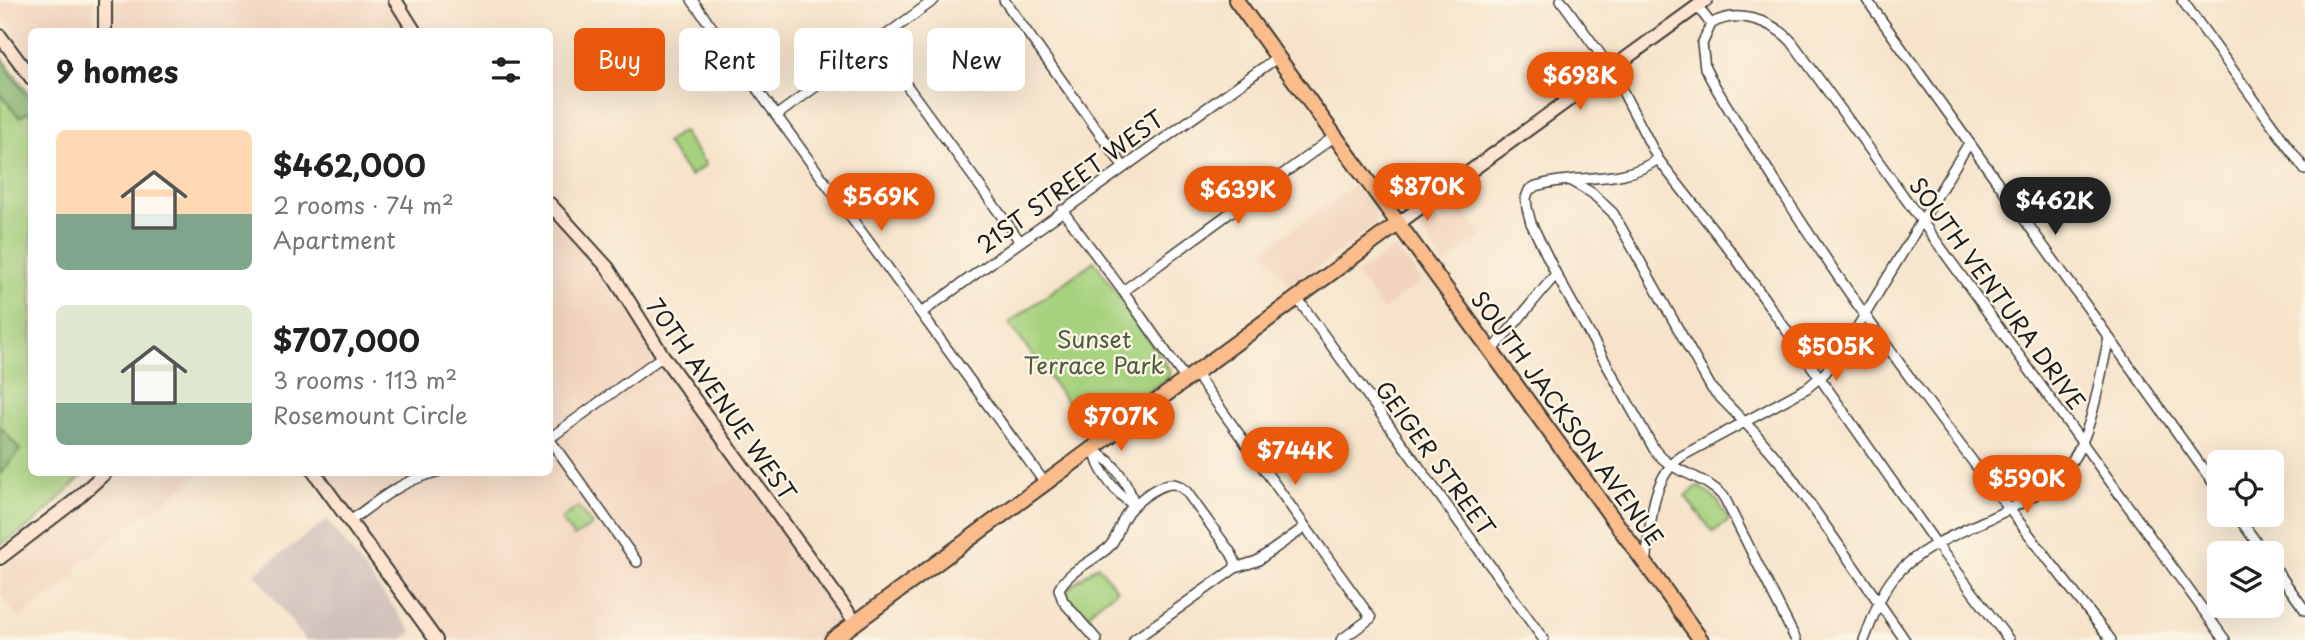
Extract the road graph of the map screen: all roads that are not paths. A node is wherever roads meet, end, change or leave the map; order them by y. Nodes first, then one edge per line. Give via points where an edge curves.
1 (105, 0) edge
2 (395, 0) edge
3 (692, 0) edge
4 (934, 0) edge
5 (1004, 0) edge
6 (1236, 0) edge
7 (1561, 0) edge
8 (1867, 0) edge
9 (2182, 0) edge
10 (1702, 3) edge
11 (1711, 24) junction
12 (105, 28) edge
13 (412, 28) edge
14 (896, 28) edge
15 (0, 36) edge
16 (1278, 57) junction
17 (1611, 69) junction
18 (28, 74) edge
19 (810, 91) edge
20 (911, 91) edge
21 (777, 115) junction
22 (1335, 136) junction
23 (1969, 142) junction
24 (1658, 159) junction
25 (1123, 166) junction
26 (2305, 170) edge
27 (1570, 181) junction
28 (553, 207) edge
29 (1062, 210) junction
30 (1922, 222) junction
31 (1399, 223) junction
32 (1019, 240) junction
33 (1556, 274) junction
34 (1124, 291) junction
35 (1297, 298) junction
36 (921, 313) junction
37 (1866, 314) junction
38 (2109, 338) junction
39 (1492, 351) junction
40 (663, 356) junction
41 (1190, 377) junction
42 (1819, 378) junction
43 (1744, 421) junction
44 (553, 437) edge
45 (553, 443) edge
46 (2082, 443) junction
47 (1095, 451) junction
48 (1670, 466) junction
49 (2207, 474) edge
50 (102, 476) edge
51 (317, 476) edge
52 (424, 476) edge
53 (1045, 483) junction
54 (1134, 505) junction
55 (2008, 508) junction
56 (349, 522) junction
57 (1305, 527) junction
58 (1937, 545) junction
59 (0, 558) edge
60 (637, 562) dead end
61 (1646, 564) junction
62 (1235, 568) junction
63 (2284, 581) edge
64 (1878, 603) junction
65 (2305, 610) edge
66 (856, 623) junction
67 (436, 640) edge
68 (832, 640) edge
69 (1097, 640) edge
70 (1135, 640) edge
71 (1341, 640) edge
72 (1544, 640) edge
73 (1701, 640) edge
74 (1796, 640) edge
75 (1864, 640) edge
76 (1905, 640) edge
77 (2010, 640) edge
78 (2111, 640) edge
79 (2225, 640) edge

1 - 12 street
2 - 13 street
3 - 21 street
4 - 14 street
5 - 25 street
6 - 16 main road, SOUTH JACKSON AVENUE
7 - 17 street
8 - 23 street
9 - 26 street
10 - 11 street
10 - 17 street
11 - 30 street, SOUTH VENTURA DRIVE via 1724,17 1741,17 1785,34
11 - 37 street via 1702,44 1707,72 1801,222
15 - 18 street
16 - 22 main road, SOUTH JACKSON AVENUE
16 - 25 street, 21ST STREET WEST
17 - 24 street
17 - 31 street
19 - 21 street
20 - 32 street
21 - 36 street
22 - 31 main road, SOUTH JACKSON AVENUE
22 - 34 street
23 - 30 street
23 - 38 street
24 - 27 street via 1618,176
24 - 42 street via 1735,257
25 - 29 street, 21ST STREET WEST
27 - 33 street via 1544,183 1528,193 1527,208
27 - 43 street via 1592,193 1613,213 1709,384
28 - 40 street, 70TH AVENUE WEST via 608,268
29 - 32 street, 21ST STREET WEST
29 - 34 street
30 - 37 street
30 - 46 street, SOUTH VENTURA DRIVE
31 - 35 main road
31 - 39 main road, SOUTH JACKSON AVENUE
32 - 36 street, 21ST STREET WEST
33 - 39 street
33 - 48 street via 1636,419
34 - 41 street
35 - 41 main road
35 - 72 street, GEIGER STREET
36 - 53 street
37 - 42 street
37 - 55 street
38 - 46 street
38 - 49 street
39 - 61 main road, SOUTH JACKSON AVENUE
40 - 44 street
40 - 66 street, 70TH AVENUE WEST
41 - 47 main road
41 - 57 street
42 - 43 street
42 - 58 street
43 - 48 street
43 - 64 street via 1785,468
45 - 60 street
46 - 55 street via 2051,483
46 - 79 street, SOUTH VENTURA DRIVE
47 - 53 main road
47 - 54 street via 1098,464 1123,499
48 - 61 street via 1656,496
48 - 74 street via 1705,480 1724,497
50 - 59 street
51 - 56 street
52 - 56 street via 405,482
53 - 66 main road
54 - 62 street via 1166,485 1179,485 1231,553
54 - 69 street via 1110,546 1059,589 1063,601
55 - 58 street
55 - 78 street
56 - 67 street
57 - 62 street via 1257,561
57 - 71 street via 1371,618
58 - 64 street via 1903,568
58 - 77 street
61 - 73 main road, SOUTH JACKSON AVENUE
62 - 70 street
63 - 65 street
64 - 75 street
64 - 76 street
66 - 68 main road

